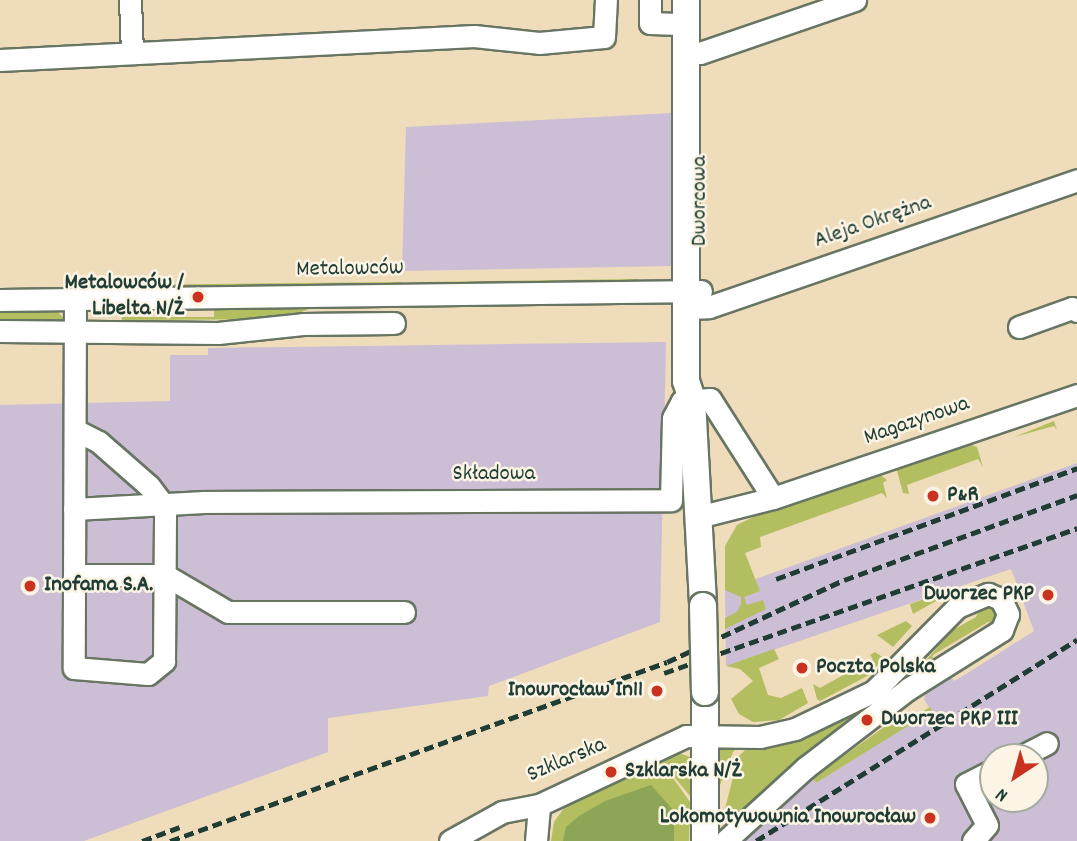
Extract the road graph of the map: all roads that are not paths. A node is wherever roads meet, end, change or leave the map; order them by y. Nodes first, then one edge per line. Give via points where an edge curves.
1 (130, 0) edge
2 (606, 0) edge
3 (650, 0) edge
4 (701, 0) edge
5 (855, 0) edge
6 (686, 12) edge
7 (132, 53) junction
8 (693, 53) junction
9 (0, 60) edge
10 (1077, 180) edge
11 (75, 299) junction
12 (693, 299) junction
13 (0, 300) edge
14 (1077, 311) edge
15 (394, 323) dead end
16 (1019, 327) dead end
17 (0, 331) edge
18 (75, 332) junction
19 (1077, 395) edge
20 (692, 400) junction
21 (75, 430) junction
22 (773, 498) junction
23 (165, 507) junction
24 (74, 509) junction
25 (698, 517) junction
26 (74, 575) junction
27 (165, 575) junction
28 (404, 612) dead end
29 (707, 734) junction
30 (979, 777) edge
31 (539, 805) junction
32 (979, 809) edge
33 (981, 813) edge
34 (712, 840) edge
35 (450, 841) edge
36 (536, 841) edge
37 (973, 841) edge

1 - 7 street
2 - 7 street via 604,37 539,43 474,36
3 - 6 street via 650,23
4 - 8 main road, Dworcowa
5 - 8 street
6 - 8 main road, Dworcowa
7 - 9 street
8 - 12 main road, Dworcowa
10 - 12 street, Aleja Okrężna
11 - 12 street, Metalowców
11 - 13 street, Metalowców
11 - 18 street
12 - 20 main road, Dworcowa via 701,383
14 - 16 street via 1072,308
15 - 18 street via 303,324 218,333
17 - 18 street
18 - 21 street
19 - 22 street, Magazynowa
20 - 22 street via 710,399
20 - 23 street, Składowa via 682,401 673,418 671,500 204,502
20 - 25 main road, Dworcowa
21 - 23 street via 99,442 149,486
21 - 24 street
22 - 25 street, Magazynowa
23 - 24 street
23 - 27 street
24 - 26 street
25 - 29 main road, Dworcowa, bridge
26 - 27 street
26 - 27 street via 74,668 148,674 164,661
27 - 28 street via 228,612
29 - 31 street, Szklarska via 686,736
29 - 34 main road, Dworcowa
29 - 34 street, Szklarska via 760,737 794,729 874,691 930,631 968,601 994,594 1006,607 1002,630 897,697
30 - 32 street via 966,784
31 - 35 street, Szklarska via 502,813
31 - 36 street
33 - 37 street via 987,825

